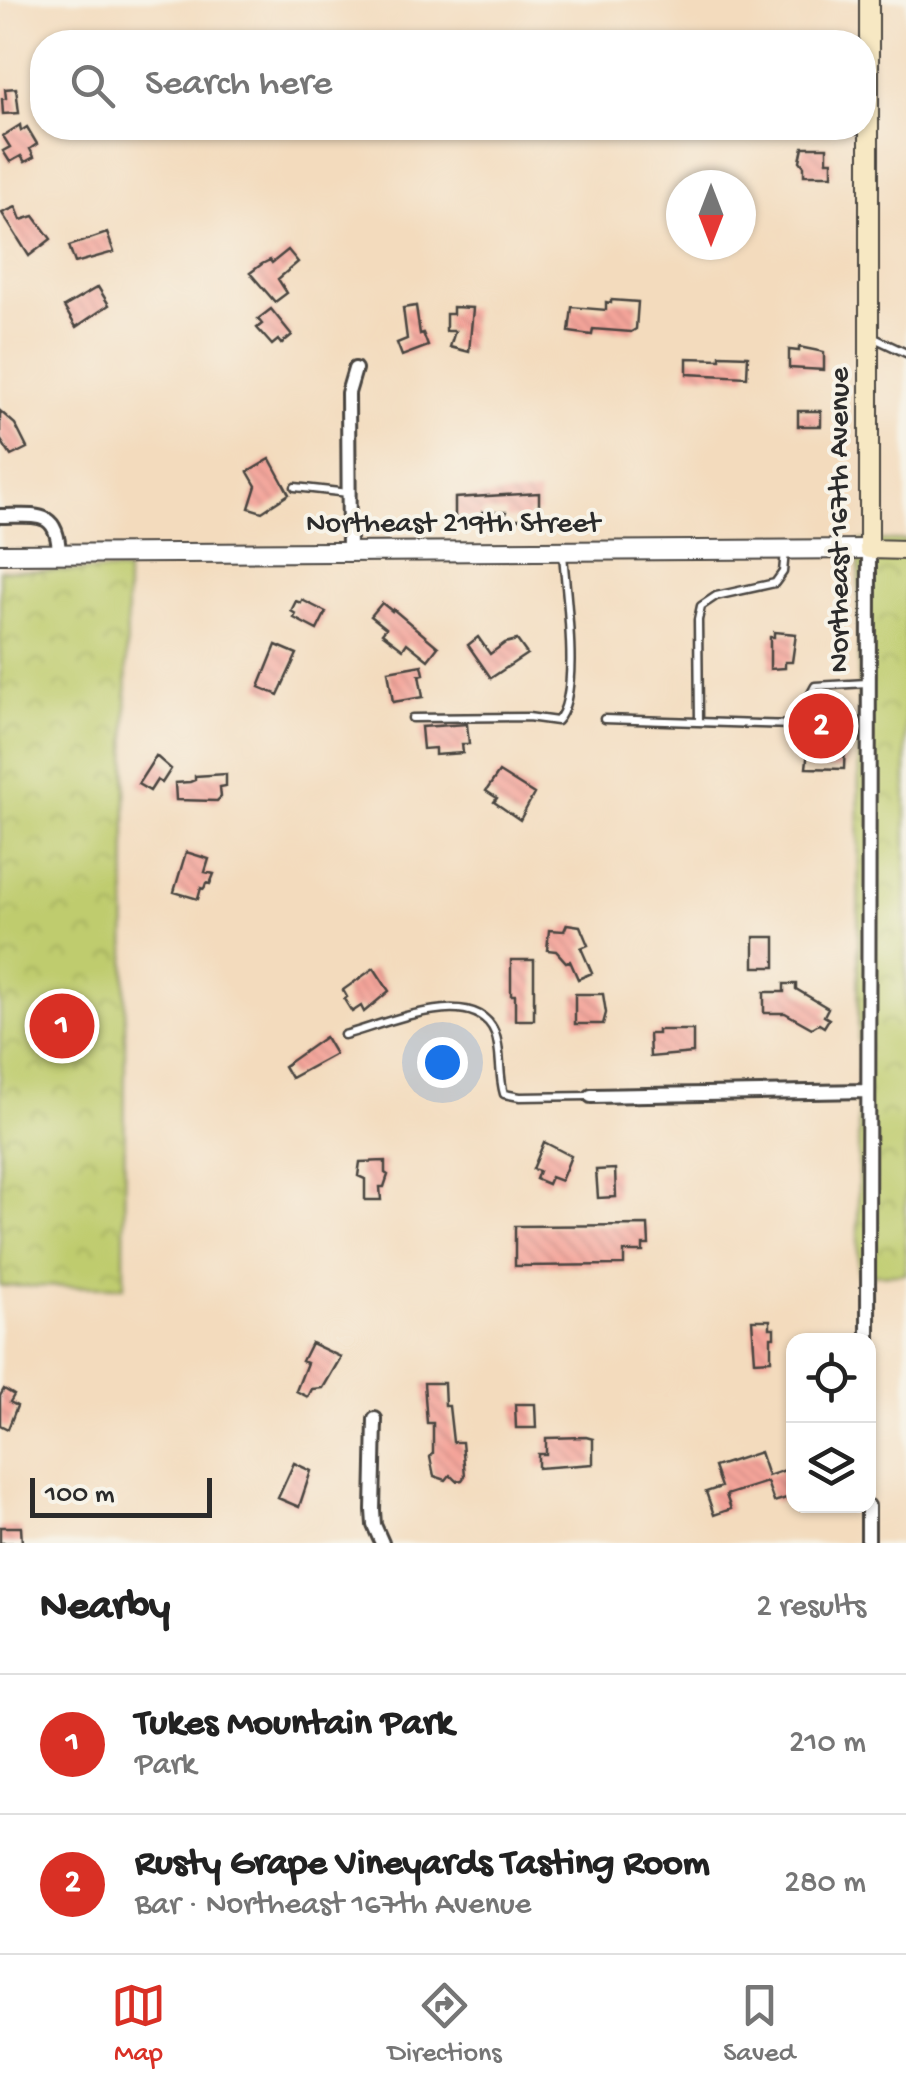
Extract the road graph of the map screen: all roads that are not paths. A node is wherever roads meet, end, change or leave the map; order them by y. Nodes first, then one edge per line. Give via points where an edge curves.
1 (870, 0) edge
2 (870, 30) edge
3 (869, 140) edge
4 (869, 336) junction
5 (906, 353) edge
6 (355, 369) dead end
7 (294, 487) dead end
8 (349, 494) junction
9 (0, 516) edge
10 (785, 550) junction
11 (868, 550) junction
12 (906, 550) edge
13 (562, 552) junction
14 (0, 554) edge
15 (60, 554) junction
16 (350, 554) junction
17 (868, 682) junction
18 (412, 718) dead end
19 (604, 719) dead end
20 (699, 722) junction
21 (344, 1035) dead end
22 (868, 1091) junction
23 (592, 1096) joint
24 (868, 1333) edge
25 (375, 1419) dead end
26 (868, 1513) edge
27 (382, 1543) edge
28 (868, 1543) edge

1 - 2 main road, Northeast 167th Avenue
3 - 4 main road, Northeast 167th Avenue
4 - 5 lane
4 - 11 main road, Northeast 167th Avenue
6 - 8 street via 348,394
7 - 8 lane
8 - 16 street
9 - 15 street via 52,522
10 - 11 street, Northeast 219th Street
10 - 13 street, Northeast 219th Street
10 - 20 lane via 775,582 716,596 702,606
11 - 12 main road, Northeast 219th Street
11 - 17 street, Northeast 167th Avenue
13 - 16 street, Northeast 219th Street
13 - 18 lane via 570,672 564,715 557,721
14 - 15 street, Northeast 219th Street
15 - 16 street, Northeast 219th Street
17 - 20 lane via 816,686 794,725
17 - 22 street, Northeast 167th Avenue
19 - 20 lane
21 - 23 lane via 429,1010 466,1008 495,1034 504,1094
22 - 23 street
22 - 24 street, Northeast 167th Avenue
25 - 27 street via 373,1510
26 - 28 street

